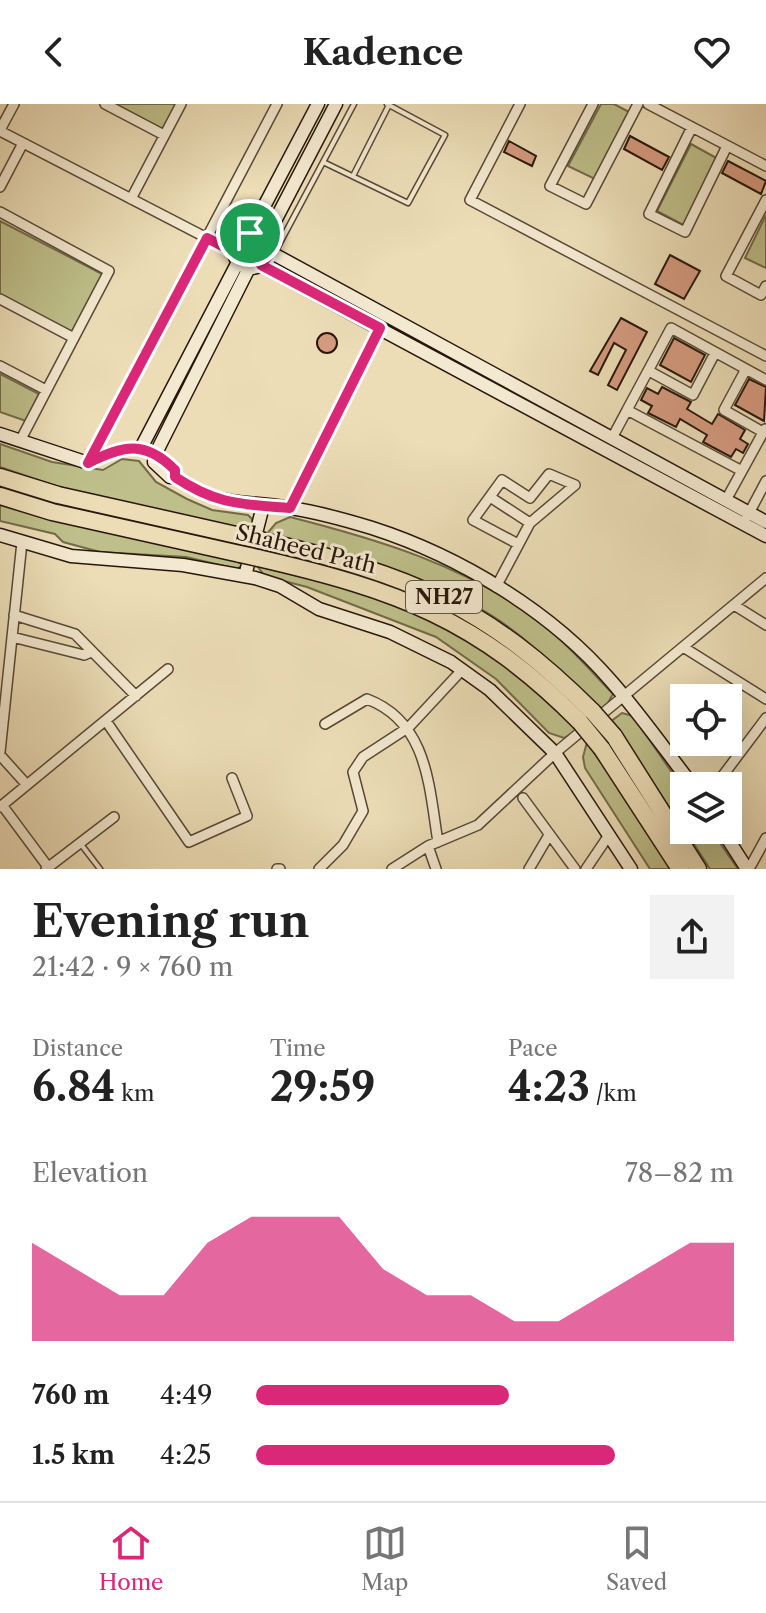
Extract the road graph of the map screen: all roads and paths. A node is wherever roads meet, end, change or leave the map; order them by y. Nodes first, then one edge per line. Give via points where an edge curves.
1 (14, 104) edge
2 (105, 104) edge
3 (181, 104) edge
4 (277, 104) edge
5 (318, 104) edge
6 (336, 104) edge
7 (354, 104) edge
8 (388, 104) edge
9 (520, 104) edge
10 (593, 104) edge
11 (638, 104) edge
12 (648, 104) edge
13 (692, 127) junction
14 (0, 130) edge
15 (164, 135) junction
16 (23, 143) junction
17 (727, 146) junction
18 (323, 162) junction
19 (766, 166) edge
20 (353, 176) junction
21 (0, 187) edge
22 (131, 199) junction
23 (766, 200) edge
24 (0, 212) edge
25 (250, 233) junction
26 (207, 238) junction
27 (269, 249) junction
28 (246, 262) junction
29 (766, 286) edge
30 (0, 299) edge
31 (380, 328) junction
32 (74, 338) junction
33 (715, 353) junction
34 (766, 356) edge
35 (0, 366) edge
36 (746, 369) junction
37 (649, 371) junction
38 (766, 380) edge
39 (46, 390) junction
40 (627, 410) junction
41 (765, 429) edge
42 (0, 434) edge
43 (612, 438) junction
44 (20, 441) junction
45 (141, 448) junction
46 (155, 455) junction
47 (88, 463) junction
48 (742, 471) junction
49 (0, 477) edge
50 (766, 481) edge
51 (0, 496) edge
52 (490, 497) junction
53 (726, 500) junction
54 (263, 506) junction
55 (290, 508) junction
56 (746, 518) junction
57 (766, 522) edge
58 (530, 523) junction
59 (0, 535) edge
60 (766, 536) edge
61 (22, 542) junction
62 (518, 544) junction
63 (261, 550) junction
64 (245, 576) junction
65 (766, 578) edge
66 (496, 587) junction
67 (734, 605) junction
68 (14, 615) junction
69 (766, 625) edge
70 (12, 637) junction
71 (683, 647) junction
72 (91, 652) junction
73 (168, 669) dead end
74 (462, 670) junction
75 (136, 696) junction
76 (623, 696) junction
77 (766, 699) edge
78 (766, 718) edge
79 (106, 721) junction
80 (325, 724) dead end
81 (409, 727) junction
82 (608, 742) junction
83 (555, 753) junction
84 (0, 754) edge
85 (682, 772) edge
86 (726, 772) edge
87 (232, 778) dead end
88 (27, 785) junction
89 (523, 798) dead end
90 (1, 806) edge
91 (114, 817) dead end
92 (549, 835) junction
93 (609, 835) junction
94 (766, 838) edge
95 (80, 843) junction
96 (433, 844) junction
97 (731, 844) edge
98 (47, 868) edge
99 (100, 869) edge
100 (319, 869) edge
101 (392, 869) edge
102 (436, 869) edge
103 (529, 869) edge
104 (575, 869) edge
105 (586, 869) edge
106 (631, 869) edge
107 (680, 869) edge
108 (698, 869) edge
109 (748, 869) edge

1 - 14 street
2 - 15 street
3 - 15 street
4 - 26 street
5 - 25 street
6 - 27 street
7 - 18 lane
8 - 20 lane
8 - 20 lane via 445,135 406,205
9 - 34 street via 470,200
10 - 11 street via 550,186 586,204
12 - 13 street
13 - 17 street
13 - 17 street via 649,214 685,232
14 - 16 street
15 - 22 street
16 - 21 street
16 - 22 street
17 - 19 street
18 - 20 lane
18 - 27 lane
22 - 26 street
23 - 29 street via 726,276 761,295
24 - 32 street via 109,271
25 - 27 street
25 - 28 street via 238,239
26 - 28 street
26 - 47 street
27 - 28 street
27 - 43 street
28 - 31 street
28 - 45 street
28 - 46 street
30 - 32 street
31 - 55 street
31 - 56 street
32 - 39 street
33 - 36 street
33 - 37 street via 693,395
33 - 37 street via 671,328
35 - 39 street
36 - 38 street
36 - 41 street via 724,410
37 - 40 street
39 - 44 street
40 - 43 street
40 - 48 street
41 - 48 street
42 - 44 street
43 - 53 street
44 - 47 street
45 - 46 street
45 - 47 street via 117,449
46 - 54 street via 175,470 175,477 220,501
48 - 53 street
49 - 63 highway, Shaheed Path / NH27, bridge via 245,537
50 - 56 street
51 - 63 highway, Shaheed Path / NH27, bridge via 240,554
52 - 58 street
52 - 58 street via 502,480 530,498 549,474 575,485
52 - 62 street via 473,520
53 - 56 street
54 - 55 street
54 - 64 street
55 - 66 street via 373,528 441,555
56 - 57 street
56 - 60 street
58 - 62 street
59 - 61 street
61 - 64 street via 71,556
61 - 68 street
62 - 66 street
63 - 82 highway, Shaheed Path / NH27, bridge via 366,566 442,596 514,641
64 - 74 street via 280,586 319,609 390,632
65 - 67 street
66 - 76 street via 558,630
67 - 69 street
67 - 71 street
68 - 70 street
68 - 72 street via 75,634
70 - 72 street via 84,655
70 - 84 street
71 - 76 street
71 - 77 street
72 - 75 street
73 - 75 street
74 - 81 street
74 - 83 street
75 - 79 street
76 - 83 street
76 - 85 street
78 - 86 street
79 - 87 street via 189,842 247,816
79 - 88 street
80 - 81 street via 367,699
81 - 96 street via 425,762
81 - 100 street via 358,762 353,772 363,811 343,845
82 - 107 highway, Shaheed Path / NH27
82 - 108 highway, Shaheed Path / NH27
83 - 93 street
83 - 96 street via 478,825
84 - 88 street
88 - 90 street
89 - 92 street
90 - 98 street
91 - 95 street
92 - 103 street
92 - 104 street
93 - 105 street
93 - 106 street
94 - 109 street
95 - 98 street
95 - 99 lane
96 - 101 street
96 - 102 street
97 - 109 street

